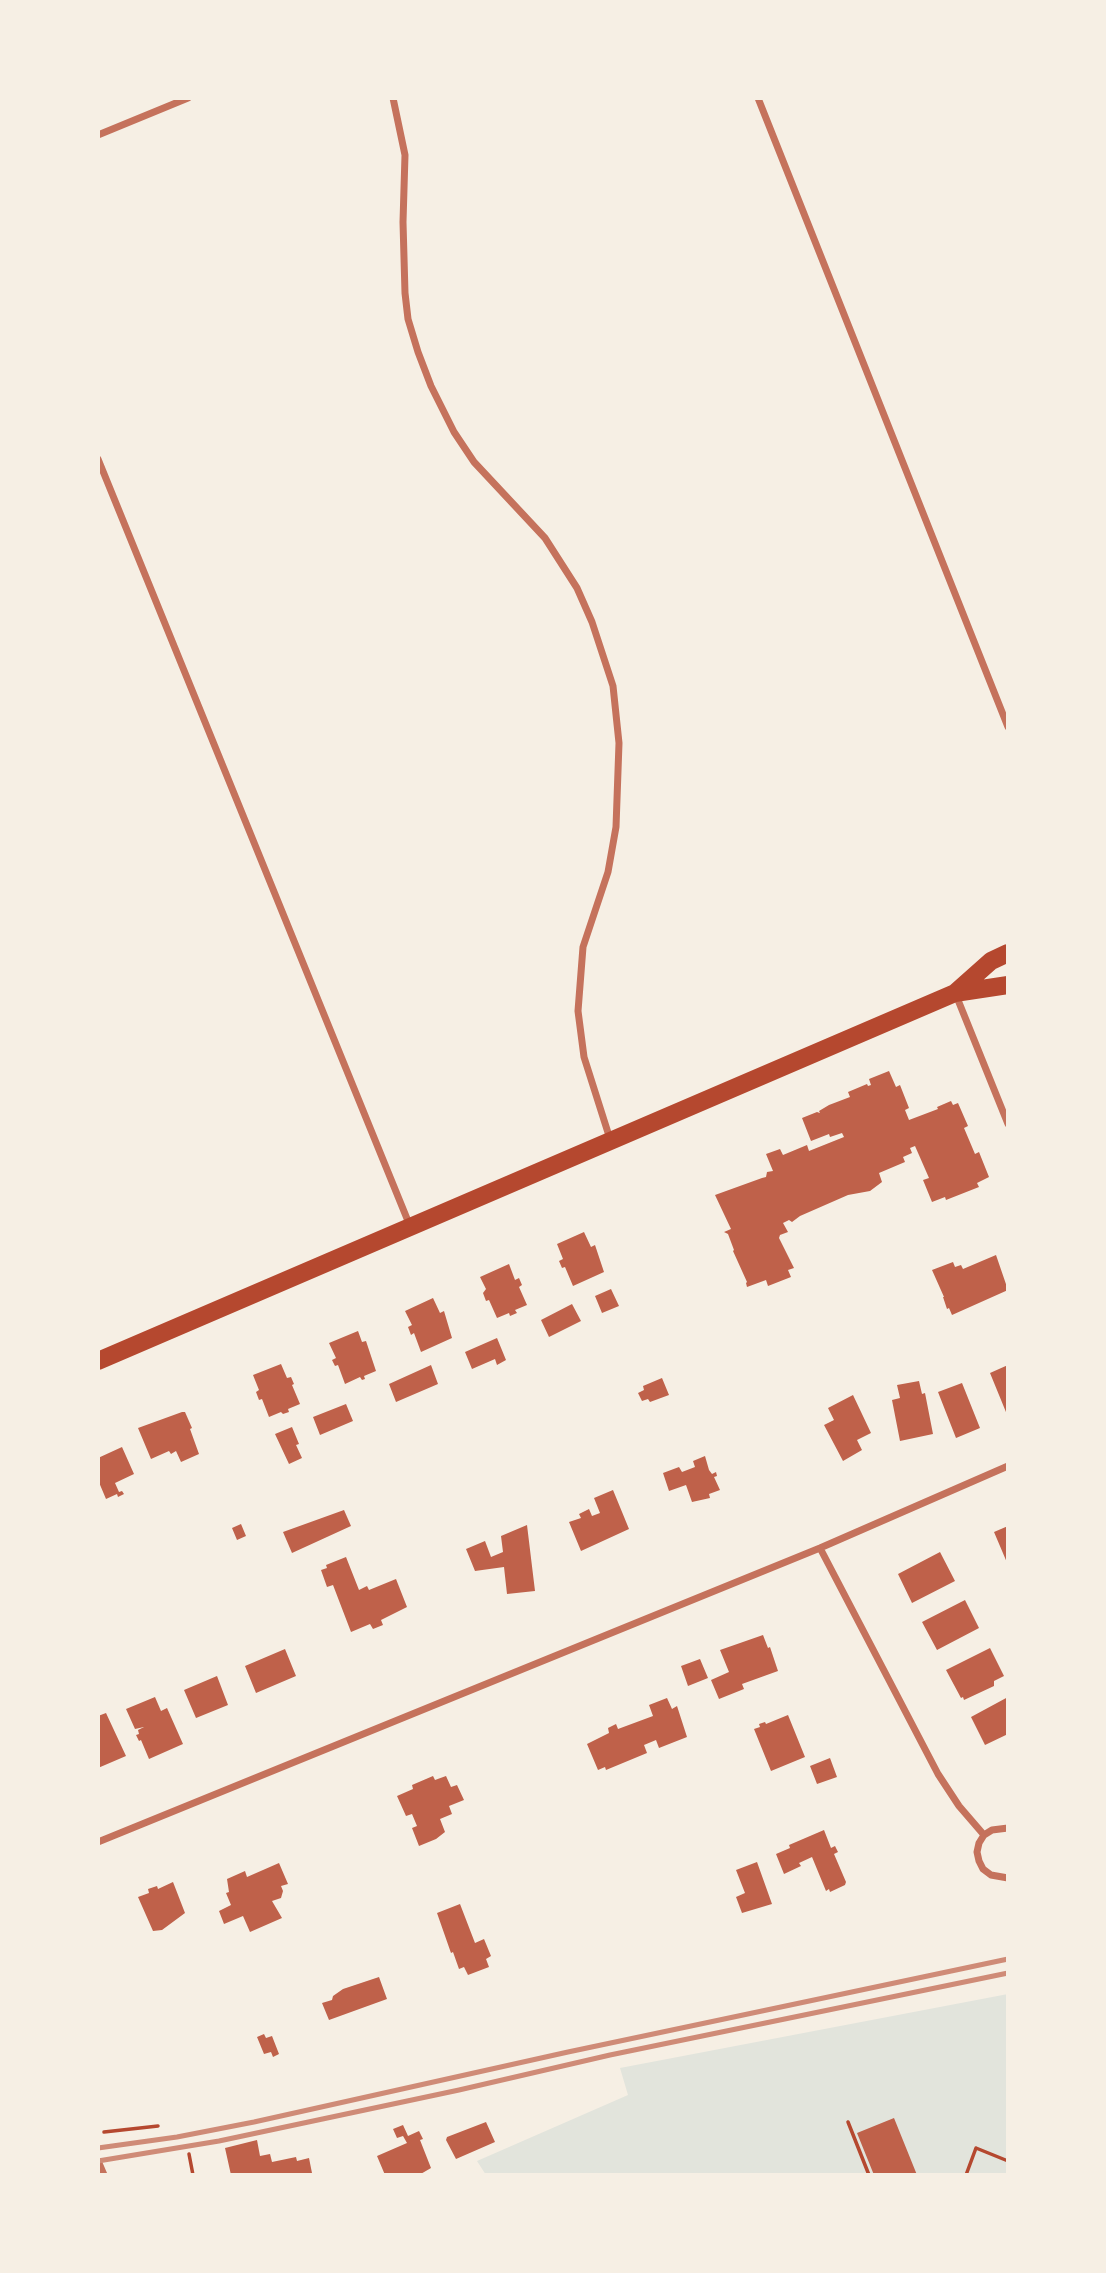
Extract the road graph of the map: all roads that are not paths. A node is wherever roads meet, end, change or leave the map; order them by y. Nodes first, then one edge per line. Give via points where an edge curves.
1 (188, 98) edge
2 (393, 98) edge
3 (758, 98) edge
4 (98, 135) edge
5 (98, 459) edge
6 (1008, 727) edge
7 (1008, 953) edge
8 (1008, 985) edge
9 (955, 993) junction
10 (1008, 1124) edge
11 (610, 1140) junction
12 (410, 1226) junction
13 (98, 1360) edge
14 (1008, 1466) edge
15 (820, 1548) junction
16 (1008, 1828) edge
17 (985, 1835) junction
18 (98, 1842) edge
19 (1008, 1878) edge
20 (98, 2161) edge
21 (104, 2175) edge

1 - 4 street
2 - 11 street via 405,155 405,293 418,352 454,432 474,461 545,538 576,588 613,686 619,743 616,827 608,872 583,947 578,1011 584,1057
3 - 6 street
5 - 12 street
7 - 9 main road via 991,961
8 - 9 main road
9 - 10 street
9 - 11 main road
11 - 12 main road
12 - 13 main road
14 - 15 street
15 - 17 street via 921,1745 949,1791
15 - 18 street
16 - 17 street
17 - 19 street via 977,1852 983,1870
20 - 21 street

